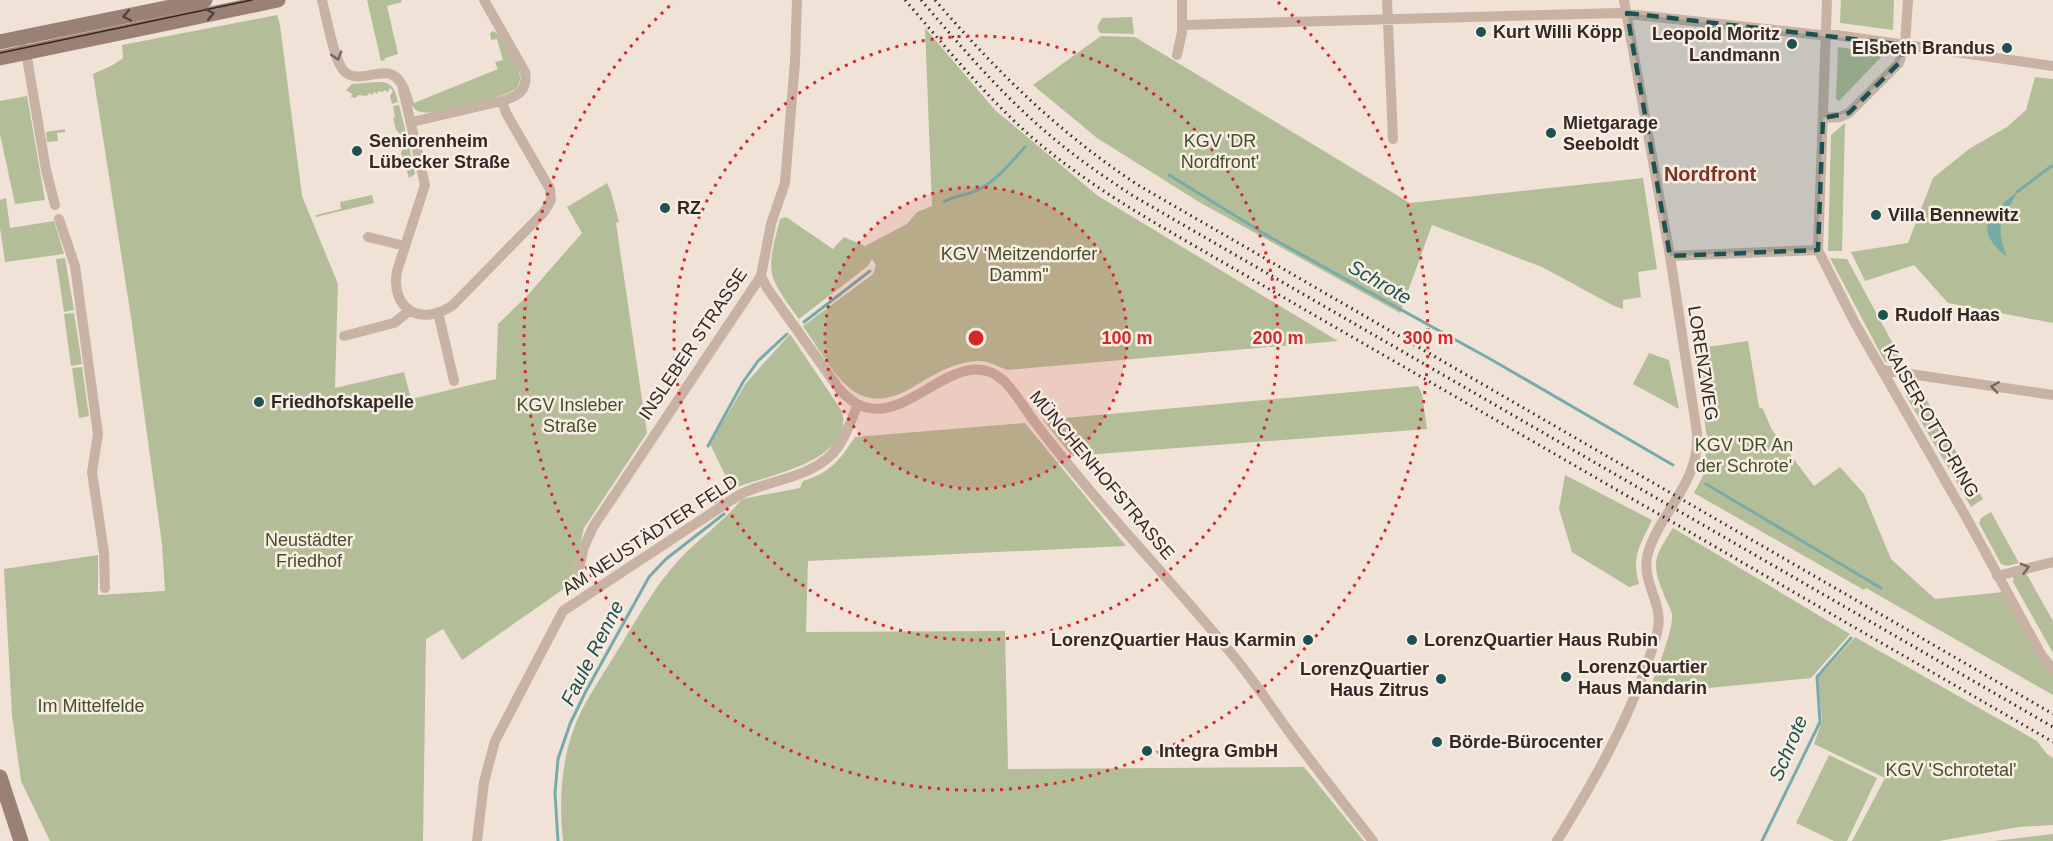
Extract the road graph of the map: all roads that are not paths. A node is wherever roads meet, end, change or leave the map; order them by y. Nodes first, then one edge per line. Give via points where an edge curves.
1 (205, 0) edge
2 (278, 0) edge
3 (322, 0) edge
4 (484, 0) edge
5 (797, 0) edge
6 (1182, 0) edge
7 (1387, 0) edge
8 (1624, 0) edge
9 (1827, 0) edge
10 (1908, 0) edge
11 (1627, 14) junction
12 (1388, 20) junction
13 (1183, 24) junction
14 (1827, 35) junction
15 (7, 40) edge
16 (1905, 45) junction
17 (26, 52) junction
18 (1177, 55) dead end
19 (0, 58) edge
20 (2053, 66) edge
21 (501, 101) junction
22 (1823, 118) junction
23 (412, 122) junction
24 (1393, 139) dead end
25 (55, 206) dead end
26 (59, 219) dead end
27 (368, 237) dead end
28 (405, 246) junction
29 (1818, 250) junction
30 (1670, 256) junction
31 (760, 276) junction
32 (409, 311) junction
33 (438, 312) junction
34 (344, 336) dead end
35 (1883, 370) junction
36 (454, 381) dead end
37 (2053, 395) edge
38 (858, 404) junction
39 (2053, 562) edge
40 (1997, 576) junction
41 (576, 582) dead end
42 (105, 588) dead end
43 (2053, 669) edge
44 (0, 777) edge
45 (21, 841) edge
46 (477, 841) edge
47 (1373, 841) edge
48 (1557, 841) edge

1 -> 15 main road
17 -> 2 main road
3 -> 23 street via 342,69 354,76 396,76
4 - 21 street via 525,72 522,91
5 - 31 street, INSLEBER STRASSE via 785,185 771,224
6 - 13 street
7 - 12 street
8 - 11 street, LORENZWEG
9 - 14 street, KAISER-OTTO-RING
10 - 16 street
11 - 12 street
11 - 14 street
11 - 30 street, LORENZWEG
12 - 13 street
12 - 24 street
13 - 18 street
14 - 16 street
14 - 22 street, KAISER-OTTO-RING
15 - 17 street
16 - 20 street
16 - 22 street via 1899,63 1849,113
17 - 19 main road
17 - 25 street
21 - 23 street
21 - 33 street via 548,185 550,204 453,305
22 - 29 street, KAISER-OTTO-RING
23 - 28 street via 424,188
26 - 42 street via 75,266 98,434 92,472
27 - 28 street
28 - 32 street via 396,280 402,304
29 - 30 street
29 - 35 street, KAISER-OTTO-RING
30 - 48 street, LORENZWEG via 1697,433 1696,459 1653,538 1646,559 1647,579 1659,617 1641,682 1612,745
31 - 38 street via 837,387
31 - 41 street, INSLEBER STRASSE via 592,527
32 - 33 street via 424,315
32 - 34 street via 394,323
33 - 36 street
37 -> 35 street
35 - 40 street, KAISER-OTTO-RING
38 - 46 street, AM NEUSTÄDTER FELD via 839,445 822,463 739,495 563,611 495,741 484,782
38 - 47 street, MÜNCHENHOFSTRASSE via 876,409 898,406 967,370 984,371 1004,382 1070,466 1232,653
40 -> 39 street
40 - 43 street, KAISER-OTTO-RING
44 - 45 main road

